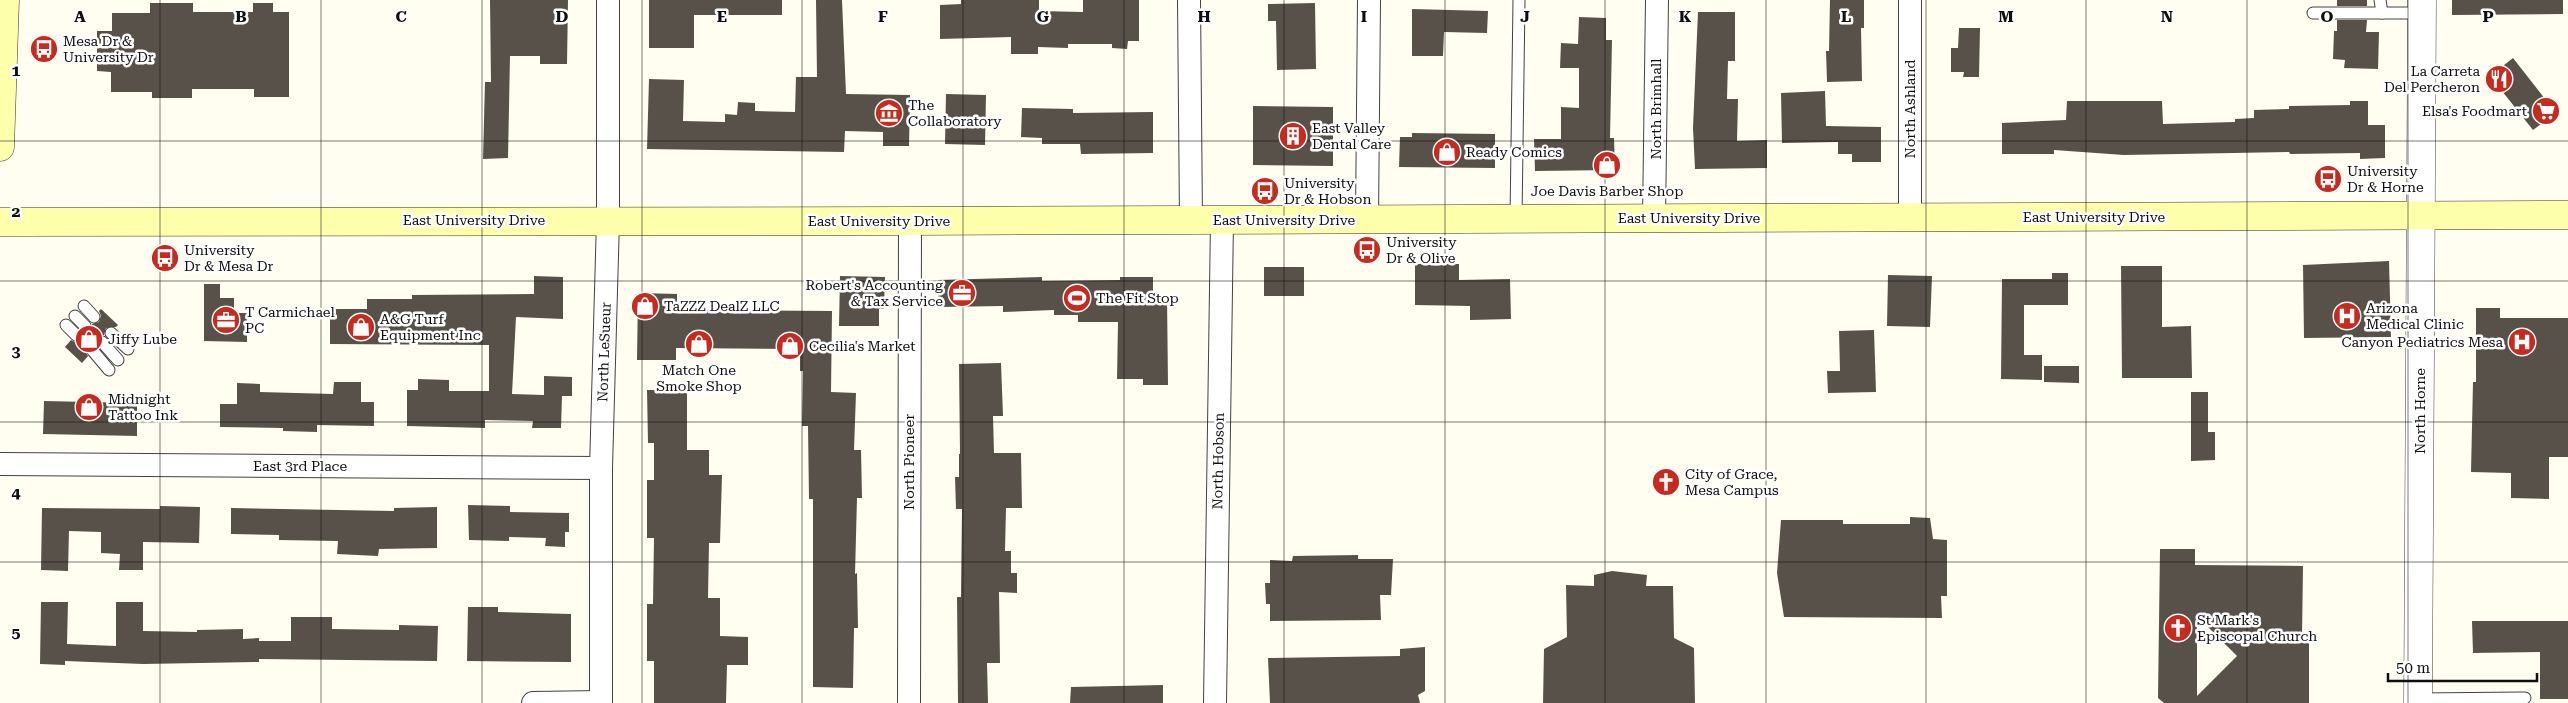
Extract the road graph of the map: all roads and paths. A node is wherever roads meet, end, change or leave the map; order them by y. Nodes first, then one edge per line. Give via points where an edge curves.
1 (5, 0) edge
2 (608, 0) edge
3 (1189, 0) edge
4 (1369, 0) edge
5 (1519, 0) edge
6 (1656, 0) edge
7 (1910, 0) edge
8 (2380, 0) edge
9 (2422, 7) edge
10 (2313, 13) dead end
11 (2382, 13) junction
12 (0, 147) edge
13 (2568, 215) edge
14 (1910, 217) junction
15 (2420, 217) junction
16 (1654, 218) junction
17 (1367, 219) junction
18 (1516, 219) junction
19 (608, 220) junction
20 (1190, 220) junction
21 (1222, 220) junction
22 (910, 221) junction
23 (0, 222) edge
24 (84, 306) dead end
25 (75, 316) dead end
26 (94, 317) dead end
27 (66, 325) dead end
28 (85, 326) dead end
29 (111, 333) dead end
30 (76, 335) dead end
31 (102, 342) dead end
32 (128, 349) dead end
33 (93, 351) dead end
34 (118, 360) dead end
35 (109, 370) dead end
36 (0, 464) edge
37 (601, 468) junction
38 (2525, 698) dead end
39 (2418, 701) edge
40 (533, 703) edge
41 (601, 703) edge
42 (908, 703) edge
43 (1215, 703) edge

1 - 12 main road
2 - 19 street, North LeSueur
3 - 20 street
4 - 17 street
5 - 18 lane
6 - 16 street, North Brimhall
7 - 14 street, North Ashland
8 - 11 lane
9 - 11 lane
9 - 15 street, North Horne
10 - 11 lane
13 - 15 main road, East University Drive
14 - 15 main road, East University Drive
14 - 16 main road, East University Drive
15 - 39 street, North Horne
16 - 18 main road, East University Drive
17 - 18 main road, East University Drive
17 - 21 main road, East University Drive
19 - 22 main road, East University Drive
19 - 23 main road, East University Drive
19 - 37 street, North LeSueur
20 - 21 main road, East University Drive
20 - 22 main road, East University Drive
21 - 43 street, North Hobson
22 - 42 street, North Pioneer
24 - 26 lane
25 - 28 lane
27 - 30 lane
29 - 32 lane
31 - 34 lane
33 - 35 lane
36 - 37 street, East 3rd Place
37 - 41 street, North LeSueur
38 - 39 lane
40 - 41 street

